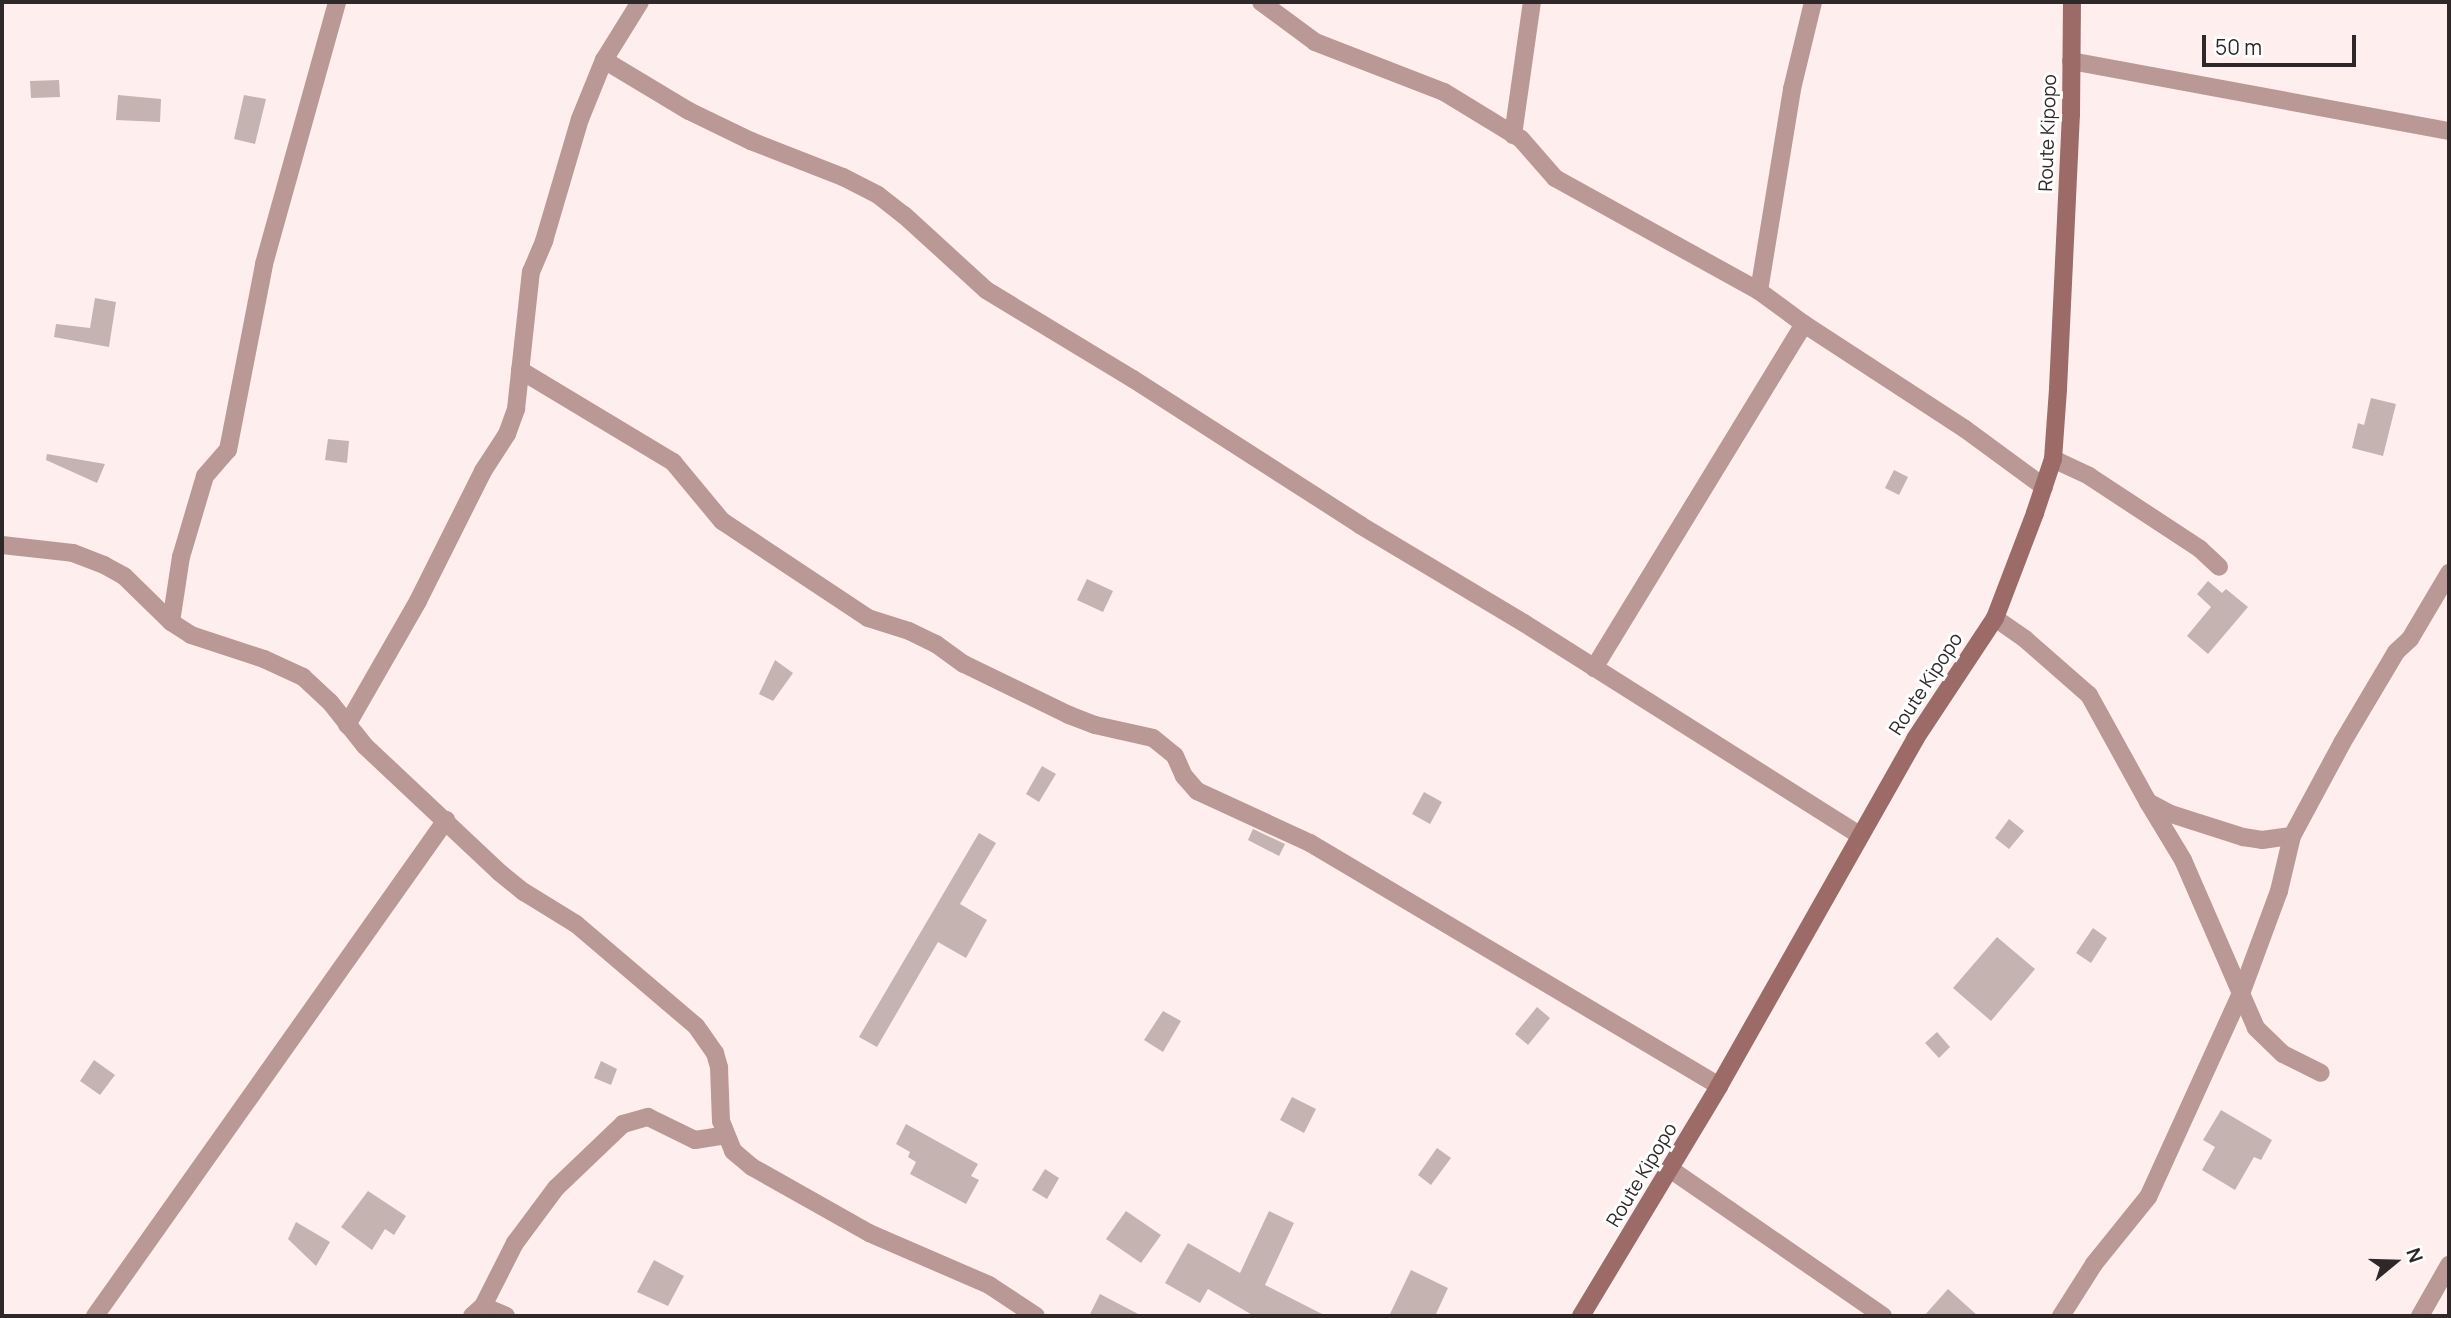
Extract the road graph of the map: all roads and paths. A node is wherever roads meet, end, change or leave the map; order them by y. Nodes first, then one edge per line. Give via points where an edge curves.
1 (337, 2) edge
2 (640, 2) edge
3 (1261, 2) edge
4 (1532, 2) edge
5 (1814, 2) edge
6 (2072, 2) edge
7 (604, 60) junction
8 (2071, 61) junction
9 (2449, 131) edge
10 (1513, 135) junction
11 (1759, 291) junction
12 (1804, 324) junction
13 (520, 370) junction
14 (2053, 459) junction
15 (2044, 487) junction
16 (2, 545) edge
17 (2219, 567) dead end
18 (2449, 573) edge
19 (1995, 618) junction
20 (171, 622) junction
21 (1594, 668) junction
22 (347, 725) junction
23 (2148, 802) junction
24 (446, 820) junction
25 (1860, 835) junction
26 (2292, 836) junction
27 (2242, 991) junction
28 (2321, 1073) dead end
29 (1719, 1086) junction
30 (725, 1135) junction
31 (1670, 1170) junction
32 (2449, 1265) edge
33 (477, 1311) edge
34 (95, 1316) edge
35 (506, 1316) edge
36 (1036, 1316) edge
37 (1581, 1316) edge
38 (1883, 1316) edge
39 (2061, 1316) edge
40 (2420, 1316) edge

1 - 20 street via 264,264 228,450 205,476 181,558
2 - 7 street
3 - 10 street via 1315,42 1444,92
4 - 10 street
5 - 11 street via 1792,89
6 - 8 main road, Route Kipopo
7 - 13 street via 531,272
7 - 21 street via 689,111 878,195 986,290
8 - 9 street
8 - 14 main road, Route Kipopo
10 - 11 street via 1555,178
11 - 12 street
12 - 15 street via 1965,429
12 - 21 street
13 - 22 street via 516,410 507,433
13 - 29 street via 673,462 722,521 868,618 927,639 964,664 1069,715 1153,738 1175,756 1197,791 1310,843
14 - 15 main road, Route Kipopo
14 - 17 street via 2089,476 2200,549
15 - 19 main road, Route Kipopo
16 - 20 street via 73,553 104,565 140,589
18 - 26 street via 2342,743
19 - 23 street via 2089,695
19 - 25 main road, Route Kipopo via 1915,739
20 - 22 street via 210,644 264,659 303,677
21 - 25 street
22 - 24 street
23 - 26 street via 2243,837
23 - 27 street via 2183,860
24 - 30 street via 524,892 576,924 696,1026 719,1067
24 - 34 street
25 - 29 main road, Route Kipopo
26 - 27 street via 2279,891
27 - 28 street via 2256,1028 2283,1054
27 - 39 street via 2148,1197 2094,1264
29 - 31 main road, Route Kipopo
30 - 33 street via 695,1140 648,1116 623,1124 556,1188 507,1255
30 - 36 street via 733,1152 752,1167 869,1233 1005,1293
31 - 37 main road, Route Kipopo
31 - 38 street
32 - 40 street
33 - 35 street

